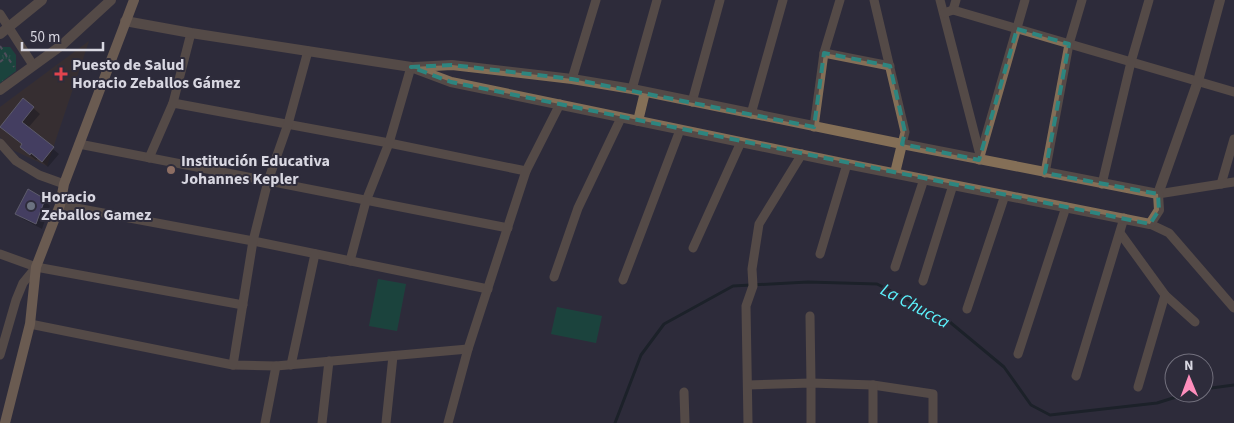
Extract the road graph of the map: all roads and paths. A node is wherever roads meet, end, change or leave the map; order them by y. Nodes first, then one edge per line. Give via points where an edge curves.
1 (42, 0) edge
2 (111, 0) edge
3 (134, 0) edge
4 (596, 0) edge
5 (657, 0) edge
6 (720, 0) edge
7 (783, 0) edge
8 (840, 0) edge
9 (874, 0) edge
10 (940, 0) edge
11 (956, 0) edge
12 (1025, 0) edge
13 (1082, 0) edge
14 (1149, 0) edge
15 (1220, 0) edge
16 (953, 10) junction
17 (944, 13) junction
18 (0, 14) edge
19 (125, 21) junction
20 (1017, 29) junction
21 (4, 31) edge
22 (191, 33) junction
23 (1069, 44) junction
24 (0, 46) edge
25 (308, 51) junction
26 (824, 53) junction
27 (7, 56) junction
28 (0, 62) edge
29 (1131, 62) junction
30 (33, 65) junction
31 (890, 66) junction
32 (412, 67) junction
33 (20, 75) junction
34 (572, 79) junction
35 (1198, 81) junction
36 (632, 89) junction
37 (0, 90) edge
38 (645, 92) junction
39 (1234, 92) edge
40 (692, 102) junction
41 (173, 103) junction
42 (560, 104) junction
43 (751, 114) junction
44 (621, 118) junction
45 (638, 122) junction
46 (288, 124) junction
47 (814, 127) junction
48 (680, 130) junction
49 (1234, 139) edge
50 (741, 142) junction
51 (0, 143) edge
52 (390, 143) junction
53 (79, 144) junction
54 (902, 144) junction
55 (802, 154) junction
56 (149, 158) junction
57 (980, 158) junction
58 (847, 164) junction
59 (526, 171) junction
60 (894, 173) junction
61 (1045, 173) junction
62 (924, 179) junction
63 (268, 182) junction
64 (1234, 182) edge
65 (64, 184) junction
66 (1102, 184) junction
67 (1221, 184) junction
68 (953, 185) junction
69 (1158, 194) junction
70 (1005, 195) junction
71 (366, 201) junction
72 (60, 205) junction
73 (1066, 207) junction
74 (1124, 218) junction
75 (1150, 224) junction
76 (508, 228) junction
77 (1120, 233) junction
78 (253, 241) junction
79 (693, 248) dead end
80 (0, 254) edge
81 (315, 254) junction
82 (820, 254) dead end
83 (350, 261) junction
84 (36, 267) junction
85 (895, 267) dead end
86 (554, 277) dead end
87 (623, 280) dead end
88 (923, 281) dead end
89 (488, 288) junction
90 (1165, 295) junction
91 (243, 305) junction
92 (1234, 308) edge
93 (967, 309) dead end
94 (810, 316) dead end
95 (1195, 322) dead end
96 (30, 324) junction
97 (468, 349) junction
98 (1018, 354) dead end
99 (0, 355) edge
100 (393, 356) junction
101 (329, 361) junction
102 (233, 365) junction
103 (291, 365) junction
104 (276, 366) junction
105 (1076, 376) dead end
106 (811, 383) junction
107 (748, 385) junction
108 (873, 385) junction
109 (1138, 387) dead end
110 (684, 392) dead end
111 (5, 423) edge
112 (265, 423) edge
113 (322, 423) edge
114 (386, 423) edge
115 (448, 423) edge
116 (685, 423) edge
117 (748, 423) edge
118 (811, 423) edge
119 (873, 423) edge
120 (933, 423) edge

1 - 21 street
2 - 30 street via 62,45
3 - 19 main road
4 - 34 street
5 - 36 street
6 - 40 street
7 - 43 street
8 - 26 street
9 - 31 street
10 - 17 street
11 - 16 street
12 - 20 street
13 - 23 street
14 - 29 street
15 - 35 street
16 - 17 street
16 - 20 street
17 - 57 street
18 - 21 street
19 - 22 street
19 - 53 main road
20 - 23 street
20 - 57 street
21 - 30 street
22 - 25 street
22 - 41 street
23 - 29 street
23 - 61 street
24 - 27 path
25 - 32 street
25 - 46 street
26 - 31 street
26 - 47 street
27 - 28 path
27 - 33 path
29 - 35 street
29 - 66 street
30 - 33 street
31 - 54 street via 905,132
32 - 34 street via 452,65
32 - 42 street via 451,82
32 - 52 street
33 - 37 street
34 - 36 street
35 - 39 street
35 - 69 street
36 - 38 street
38 - 40 street
38 - 45 street
40 - 43 street
41 - 46 street
41 - 56 street
42 - 44 street
42 - 59 street
43 - 47 street
44 - 45 street
44 - 86 street via 578,208
45 - 48 street
46 - 52 street
46 - 63 street
47 - 54 street
48 - 50 street
48 - 87 street
49 - 67 street
50 - 55 street
50 - 79 street
51 - 65 street via 16,161 39,175
52 - 59 street
52 - 71 street
53 - 56 street
53 - 65 main road
54 - 57 street
54 - 60 street
55 - 58 street
55 - 107 street via 759,224 752,286 746,306
56 - 63 street
57 - 61 street
58 - 60 street
58 - 82 street
59 - 76 street
60 - 62 street
61 - 66 street
62 - 68 street
62 - 85 street
63 - 71 street
63 - 78 street
64 - 67 street
65 - 72 main road
66 - 69 street
67 - 69 street
68 - 70 street
68 - 88 street
69 - 75 street via 1159,210
70 - 73 street
70 - 93 street
71 - 76 street
71 - 83 street
72 - 78 street
72 - 84 main road
73 - 74 street
73 - 98 street
74 - 75 street
74 - 77 street
75 - 92 street via 1169,233
76 - 89 street
77 - 90 street
77 - 105 street
78 - 81 street
78 - 91 street
80 - 84 street
81 - 83 street
81 - 103 street
83 - 89 street
84 - 91 street
84 - 96 main road
84 - 99 street via 23,283 16,300
89 - 97 street
90 - 95 street
90 - 109 street
91 - 102 street
94 - 106 street
96 - 102 street
96 - 111 main road
97 - 100 street
97 - 115 street
100 - 101 street
100 - 114 street
101 - 103 street
101 - 113 street
102 - 104 street
103 - 104 street
104 - 112 street
106 - 107 street
106 - 108 street
106 - 118 street
107 - 117 street
108 - 119 street
108 - 120 street via 933,394
110 - 116 street

